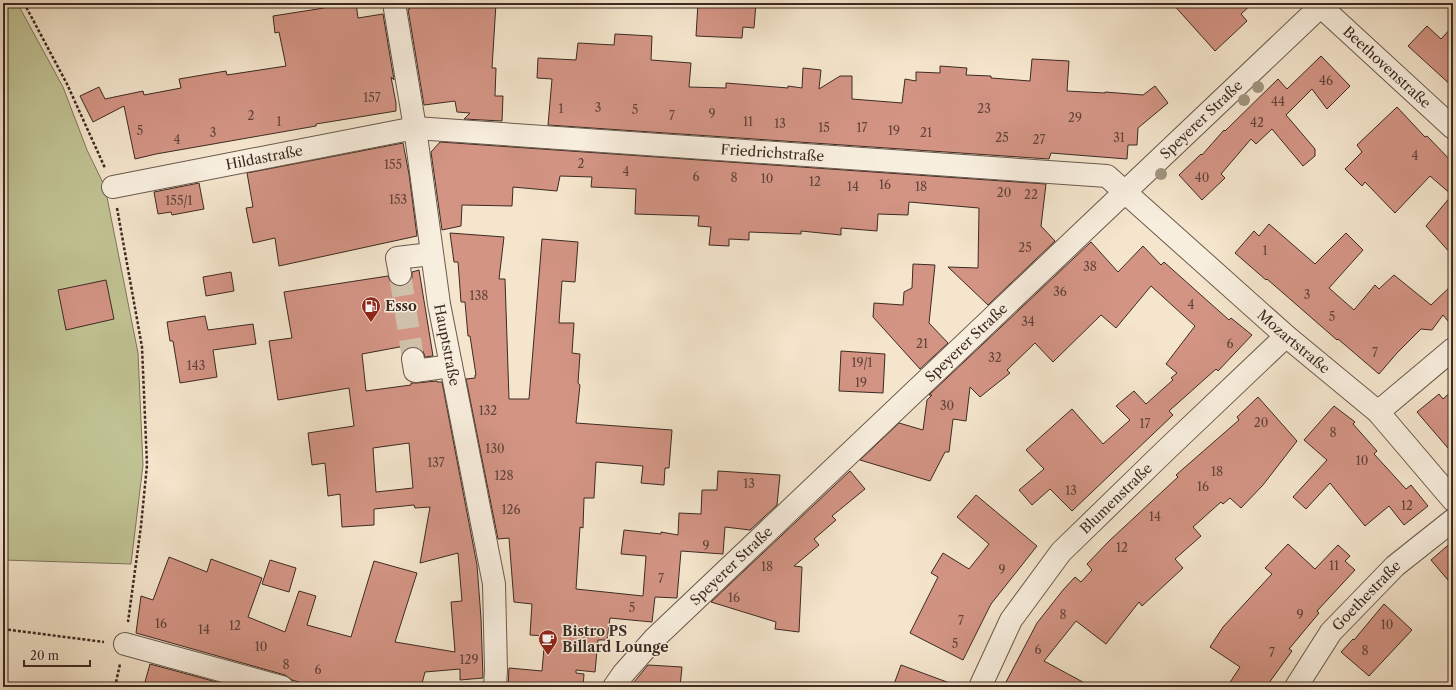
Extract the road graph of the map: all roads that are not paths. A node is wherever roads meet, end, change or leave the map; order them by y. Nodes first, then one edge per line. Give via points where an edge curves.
1 (394, 3) edge
2 (1321, 4) edge
3 (415, 128) junction
4 (1453, 128) edge
5 (113, 187) road end
6 (1124, 192) junction
7 (431, 254) junction
8 (400, 274) tunnel mouth
9 (1286, 336) junction
10 (1453, 349) edge
11 (413, 359) tunnel mouth
12 (451, 366) junction
13 (1378, 412) junction
14 (1453, 500) edge
15 (1453, 520) edge
16 (125, 644) road end
17 (282, 687) edge
18 (495, 687) edge
19 (614, 687) edge
20 (980, 687) edge
21 (1296, 687) edge

1 - 3 street, Hauptstraße
2 - 4 street, Beethovenstraße
2 - 6 street, Speyerer Straße
3 - 5 street, Hildastraße
3 - 6 street, Friedrichstraße via 1107,176
3 - 7 street, Hauptstraße
6 - 9 street, Mozartstraße
6 - 19 street, Speyerer Straße via 654,639
7 - 8 street via 397,258
7 - 12 street, Hauptstraße
9 - 13 street, Mozartstraße
9 - 20 street, Blumenstraße via 1061,552 1011,620
10 - 13 street
11 - 12 street via 415,371
12 - 18 street, Hauptstraße via 494,584
13 - 14 street, Mozartstraße
15 - 21 street, Goethestraße via 1395,566 1331,632
16 - 17 street

